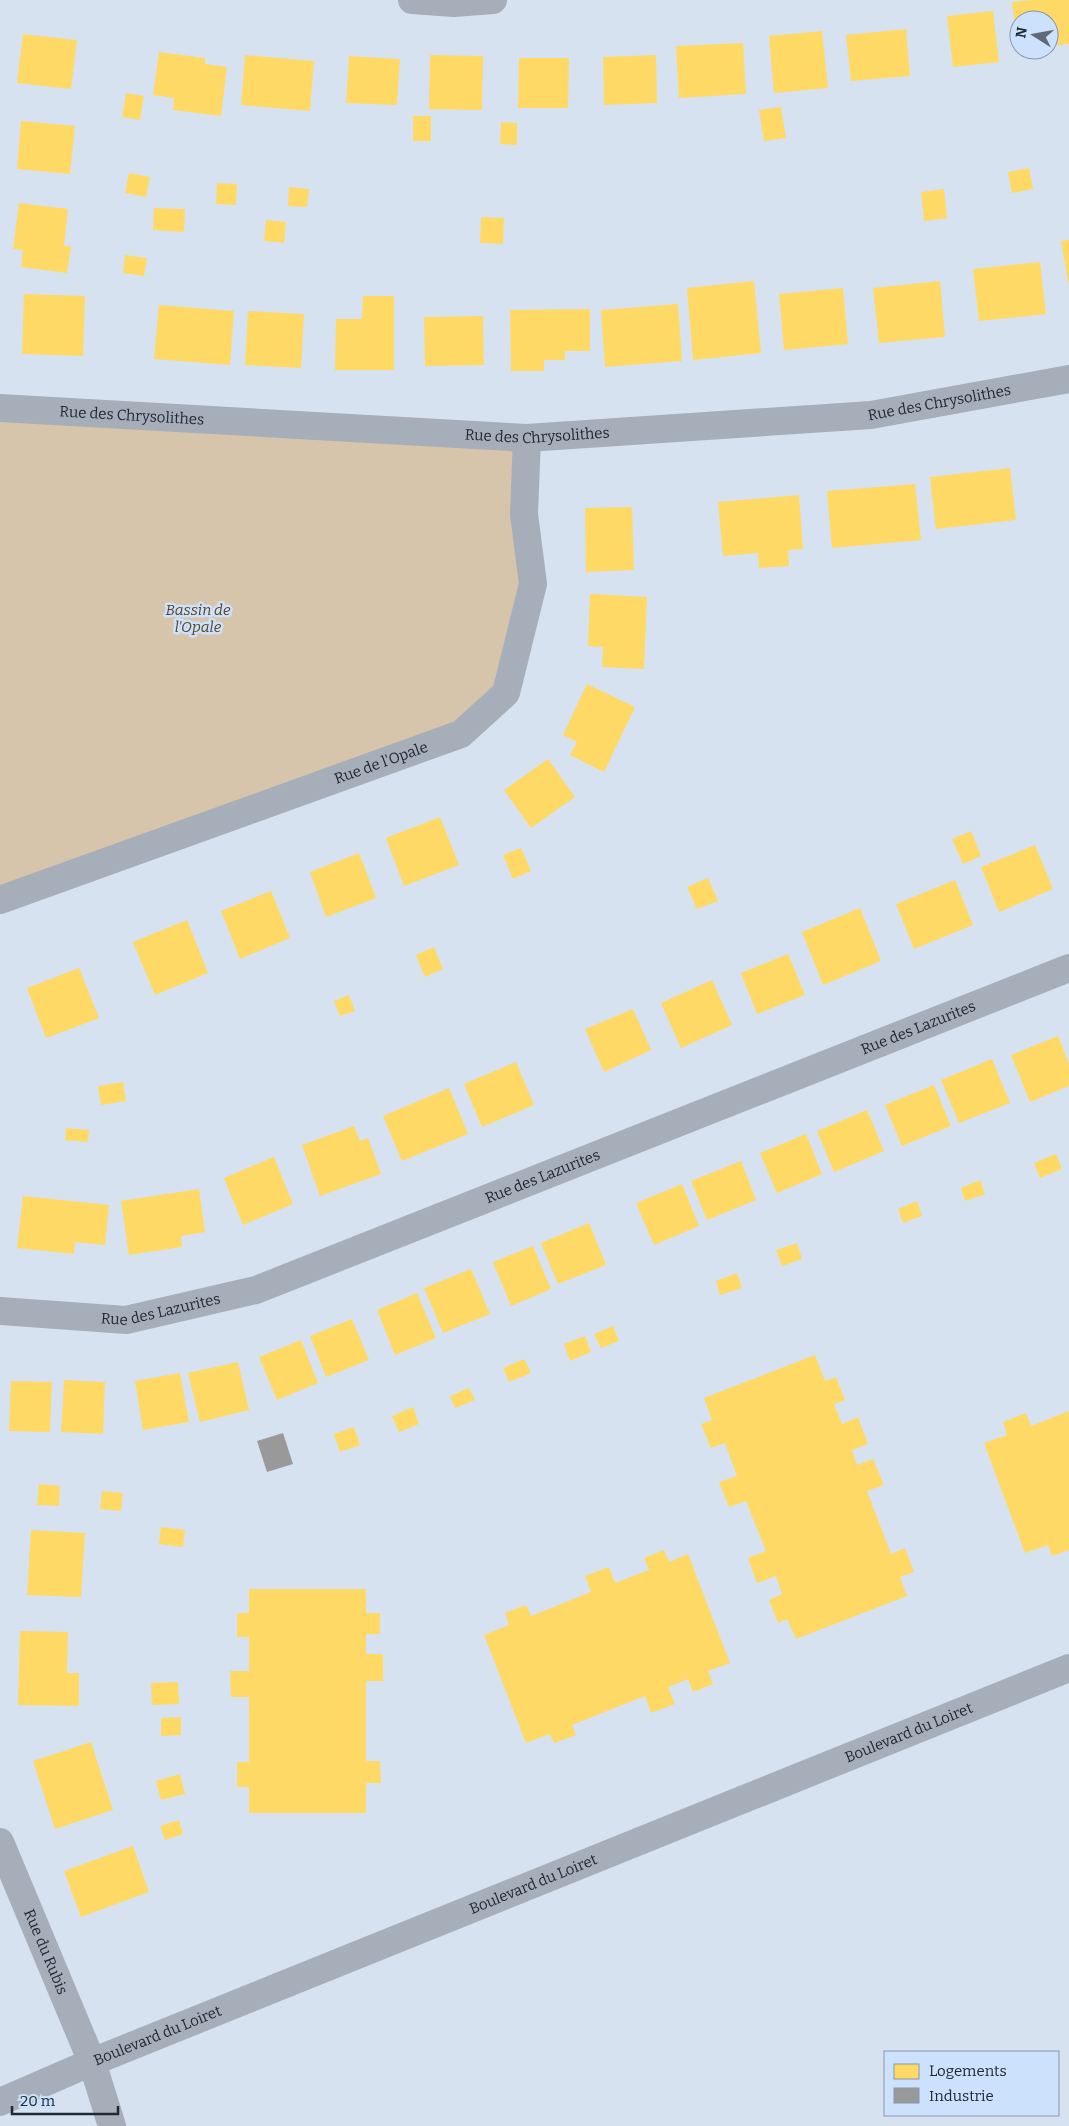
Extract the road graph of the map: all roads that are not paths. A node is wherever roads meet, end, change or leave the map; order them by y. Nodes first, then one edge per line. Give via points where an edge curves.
1 (412, 0) edge
2 (493, 0) edge
3 (1069, 379) edge
4 (0, 408) edge
5 (527, 438) junction
6 (0, 900) edge
7 (1069, 968) edge
8 (0, 1311) edge
9 (1069, 1668) edge
10 (0, 1842) edge
11 (92, 2062) junction
12 (0, 2102) edge
13 (112, 2126) edge

1 - 2 street via 454,3
3 - 5 street, Rue des Chrysolithes via 871,415
4 - 5 street, Rue des Chrysolithes
5 - 6 street, Rue de l'Opale via 524,514 533,584 506,693 462,734
7 - 8 street, Rue des Lazurites via 256,1290 126,1320
9 - 11 street, Boulevard du Loiret
10 - 11 street, Rue du Rubis
11 - 12 street, Boulevard du Loiret
11 - 13 street, Rue du Rubis

